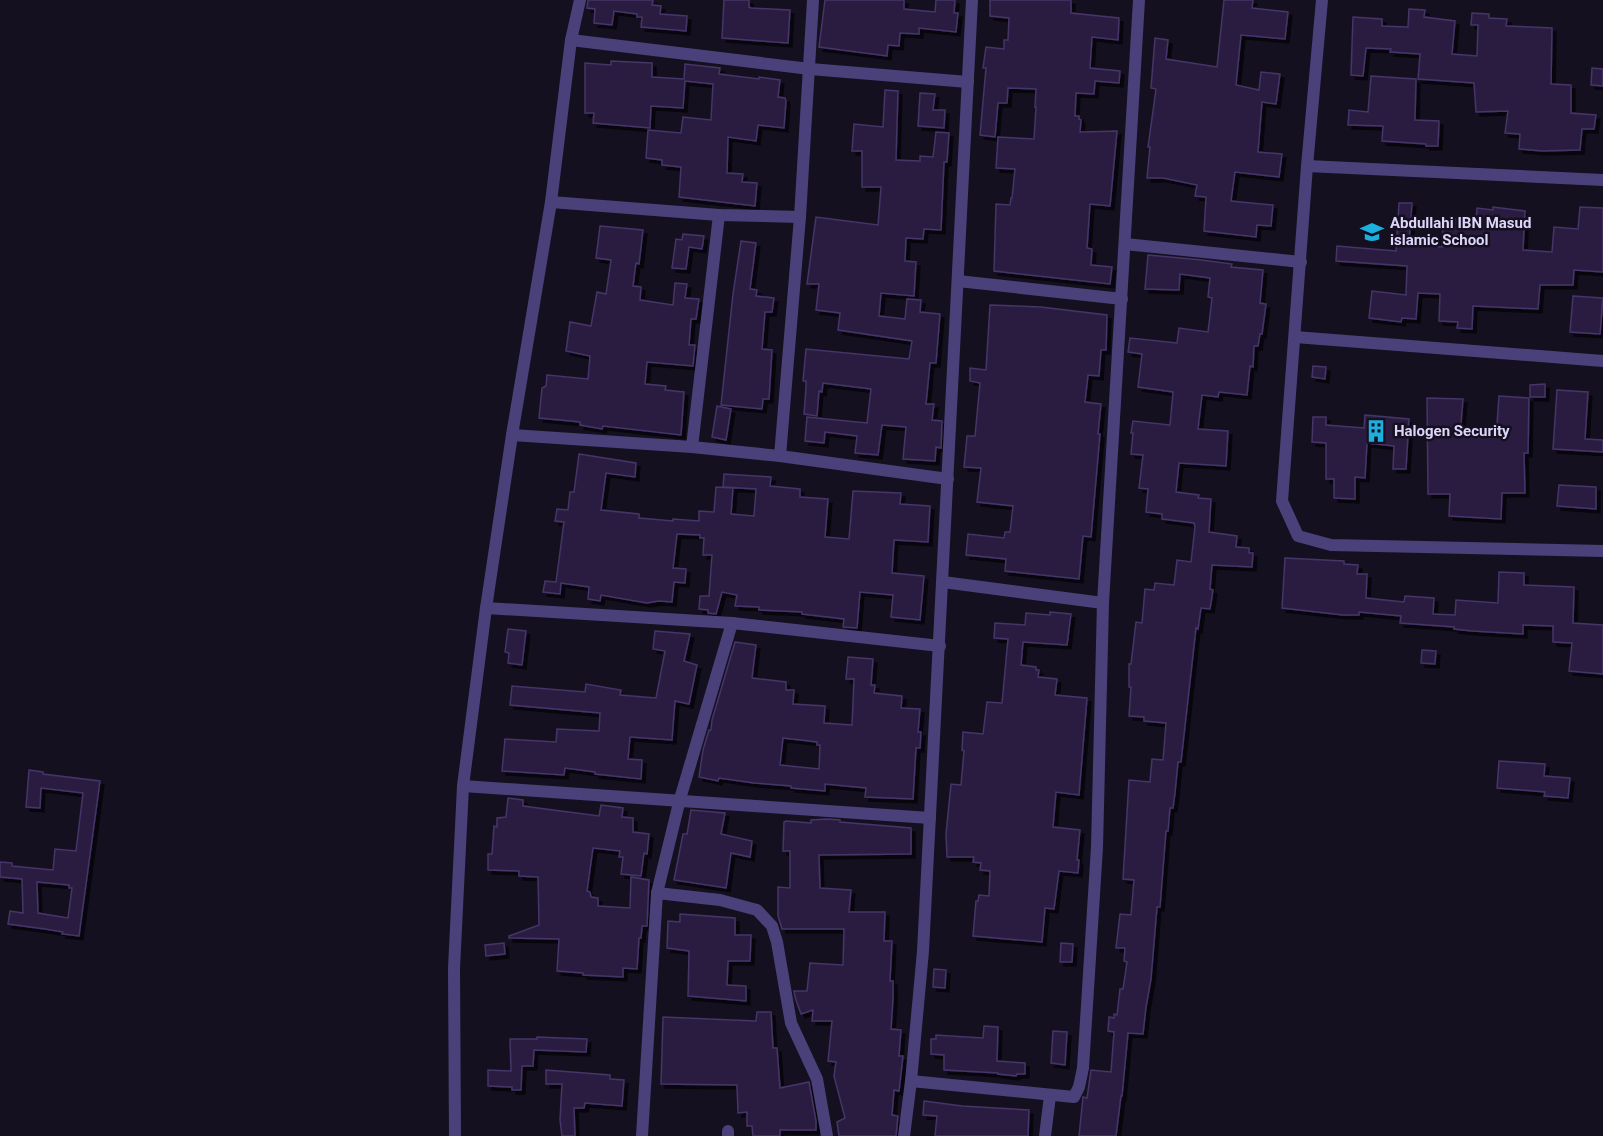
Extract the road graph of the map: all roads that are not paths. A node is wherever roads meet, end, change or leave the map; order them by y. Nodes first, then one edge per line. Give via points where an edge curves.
1 (580, 0) edge
2 (813, 0) edge
3 (972, 0) edge
4 (1139, 0) edge
5 (1322, 0) edge
6 (571, 40) junction
7 (810, 69) junction
8 (968, 82) junction
9 (1307, 166) junction
10 (1603, 180) edge
11 (551, 202) junction
12 (719, 214) junction
13 (800, 217) junction
14 (1125, 244) junction
15 (1301, 262) junction
16 (958, 281) junction
17 (1122, 299) junction
18 (1295, 337) junction
19 (1603, 361) edge
20 (512, 435) junction
21 (692, 447) junction
22 (780, 456) junction
23 (948, 480) junction
24 (1603, 551) edge
25 (943, 582) junction
26 (1103, 603) junction
27 (486, 608) junction
28 (732, 623) junction
29 (940, 646) junction
30 (463, 786) junction
31 (680, 799) junction
32 (930, 818) junction
33 (657, 894) junction
34 (911, 1081) junction
35 (1050, 1096) junction
36 (455, 1136) edge
37 (642, 1136) edge
38 (827, 1136) edge
39 (904, 1136) edge
40 (1046, 1136) edge

1 - 6 street
2 - 7 street
3 - 8 street
4 - 14 street
5 - 9 street
6 - 7 street
6 - 11 street
7 - 8 street
7 - 13 street
8 - 16 street
9 - 10 street
9 - 15 street
11 - 12 street
11 - 20 street
12 - 13 street
12 - 21 street
13 - 22 street
14 - 15 street
14 - 17 street
15 - 18 street
16 - 17 street
16 - 23 street
17 - 26 street
18 - 19 street
18 - 24 street via 1282,501 1298,536 1331,545
20 - 21 street
20 - 27 street
21 - 22 street
22 - 23 street
23 - 25 street
25 - 26 street
25 - 29 street
26 - 35 street via 1097,847 1083,1068 1074,1097
27 - 28 street
27 - 30 street
28 - 29 street
28 - 31 street
29 - 32 street
30 - 31 street
30 - 36 street via 454,968
31 - 32 street
31 - 33 street
32 - 34 street
33 - 37 street
33 - 38 street via 720,900 757,910 772,926 791,1023 817,1079
34 - 35 street
34 - 39 street
35 - 40 street

